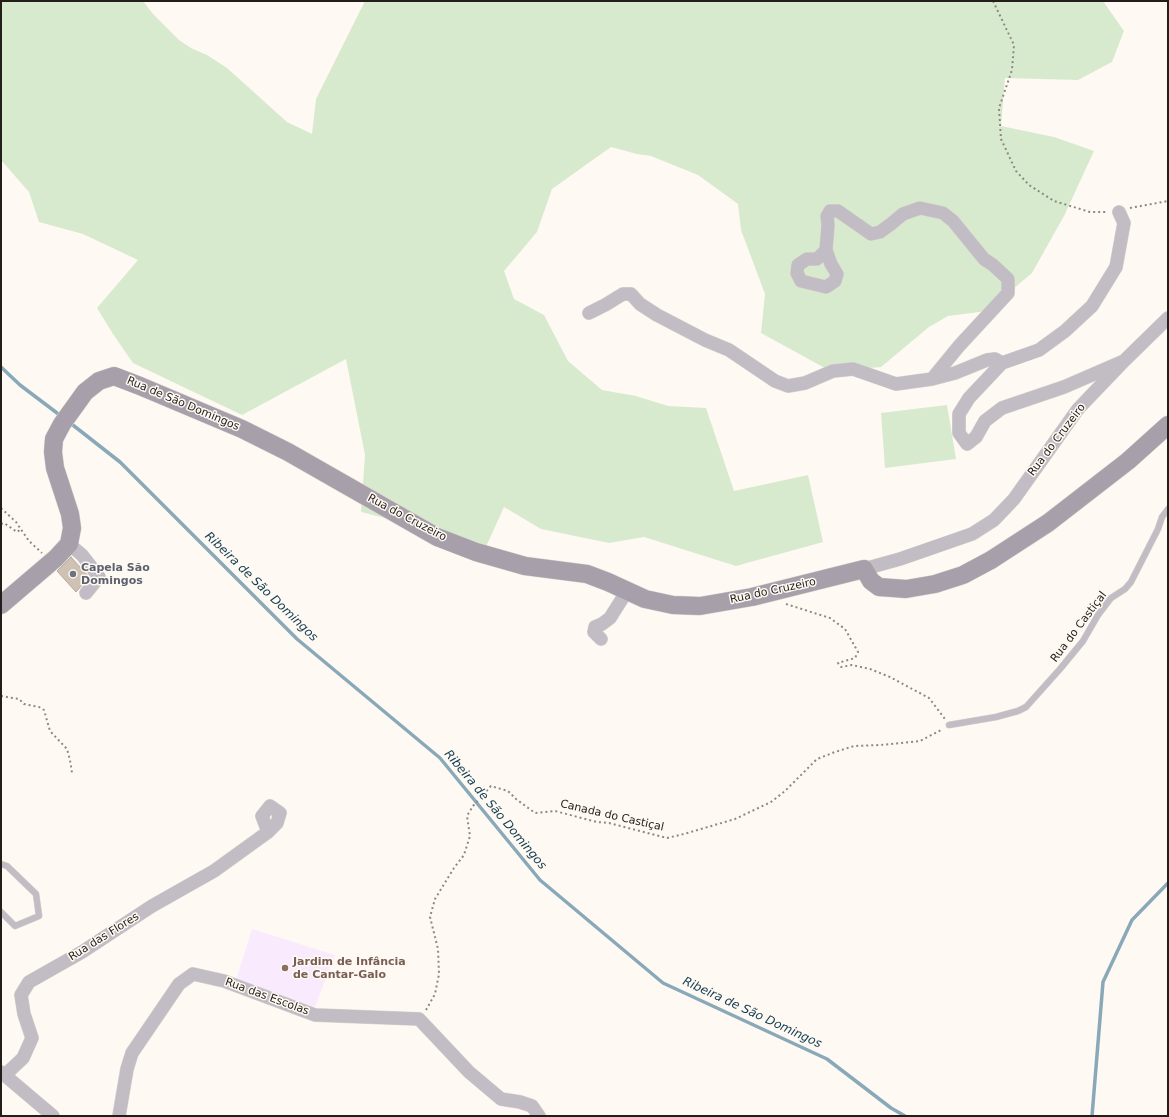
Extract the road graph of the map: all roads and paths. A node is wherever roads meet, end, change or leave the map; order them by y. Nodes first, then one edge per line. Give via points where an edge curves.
1 (993, 1) edge
2 (1168, 201) edge
3 (1119, 212) junction
4 (826, 250) dead end
5 (589, 313) dead end
6 (1168, 318) edge
7 (1124, 361) junction
8 (1002, 363) junction
9 (932, 379) junction
10 (1168, 425) edge
11 (358, 492) joint
12 (1, 508) edge
13 (1168, 509) edge
14 (1, 524) edge
15 (21, 529) junction
16 (69, 544) junction
17 (51, 562) junction
18 (864, 569) junction
19 (627, 591) junction
20 (769, 593) junction
21 (86, 594) dead end
22 (1, 605) edge
23 (601, 639) dead end
24 (1, 696) edge
25 (946, 727) junction
26 (72, 773) dead end
27 (268, 832) dead end
28 (1, 864) edge
29 (1, 912) edge
30 (419, 1019) junction
31 (3, 1074) edge
32 (53, 1116) edge
33 (119, 1116) edge
34 (539, 1116) edge

1 - 3 path via 1014,45 1012,70 999,108 1001,139 1016,171 1029,185 1054,201 1090,212
2 - 3 path via 1126,208
3 - 8 street via 1124,224 1116,267 1092,306 1065,332 1039,350
4 - 9 street via 827,216 830,211 838,211 871,234 880,232 903,214 920,208 943,213 953,221 984,259 1008,279 1008,293
5 - 9 street via 623,294 631,294 640,304 657,315 729,350 775,381 788,386 805,383 833,371 853,369 896,384
6 - 7 street, Rua do Cruzeiro
7 - 8 street via 1064,387 1002,408 985,421 976,437 967,444 959,433 959,414 969,398
7 - 18 street, Rua do Cruzeiro via 1078,409 1014,498 994,520 972,534
8 - 9 street via 995,359 987,360
10 - 18 street via 1128,461 1048,523 963,575 935,584 906,589 879,587 871,581
11 - 16 street, Rua de São Domingos via 242,429 114,376 99,381 85,392 54,439 55,468 72,528
11 - 19 street, Rua do Cruzeiro via 437,536 476,552 525,566 587,574
12 - 15 path
13 - 25 lane, Rua do Castiçal via 1131,582 1111,598 1083,641 1026,707 996,717
14 - 15 path via 4,523 17,532
15 - 17 path via 29,541
16 - 17 street
16 - 21 street via 82,555 99,577
17 - 22 street
18 - 20 street, Rua do Cruzeiro
19 - 20 street, Rua do Cruzeiro via 645,599 673,605 700,606
19 - 23 street via 610,618 595,627 594,632
20 - 25 path via 774,600 830,618 845,629 858,652 855,658 838,663 841,667 870,669 929,698 941,712
24 - 26 path via 19,699 24,704 44,710 50,731 67,749
25 - 30 path, Canada do Castiçal via 920,741 854,746 817,759 771,802 735,819 668,838 555,811 535,812 508,791 491,786 467,816 470,836 464,855 435,899 430,917 438,949 439,974 435,994
27 - 31 street, Rua das Flores via 214,871 29,982 21,995 32,1038 23,1058
28 - 29 lane via 7,866 36,894 39,916 15,926
30 - 33 street, Rua das Escolas via 315,1015 224,981 193,974 179,984 132,1053
30 - 34 street via 469,1072 496,1094 501,1098 532,1106
31 - 32 street

